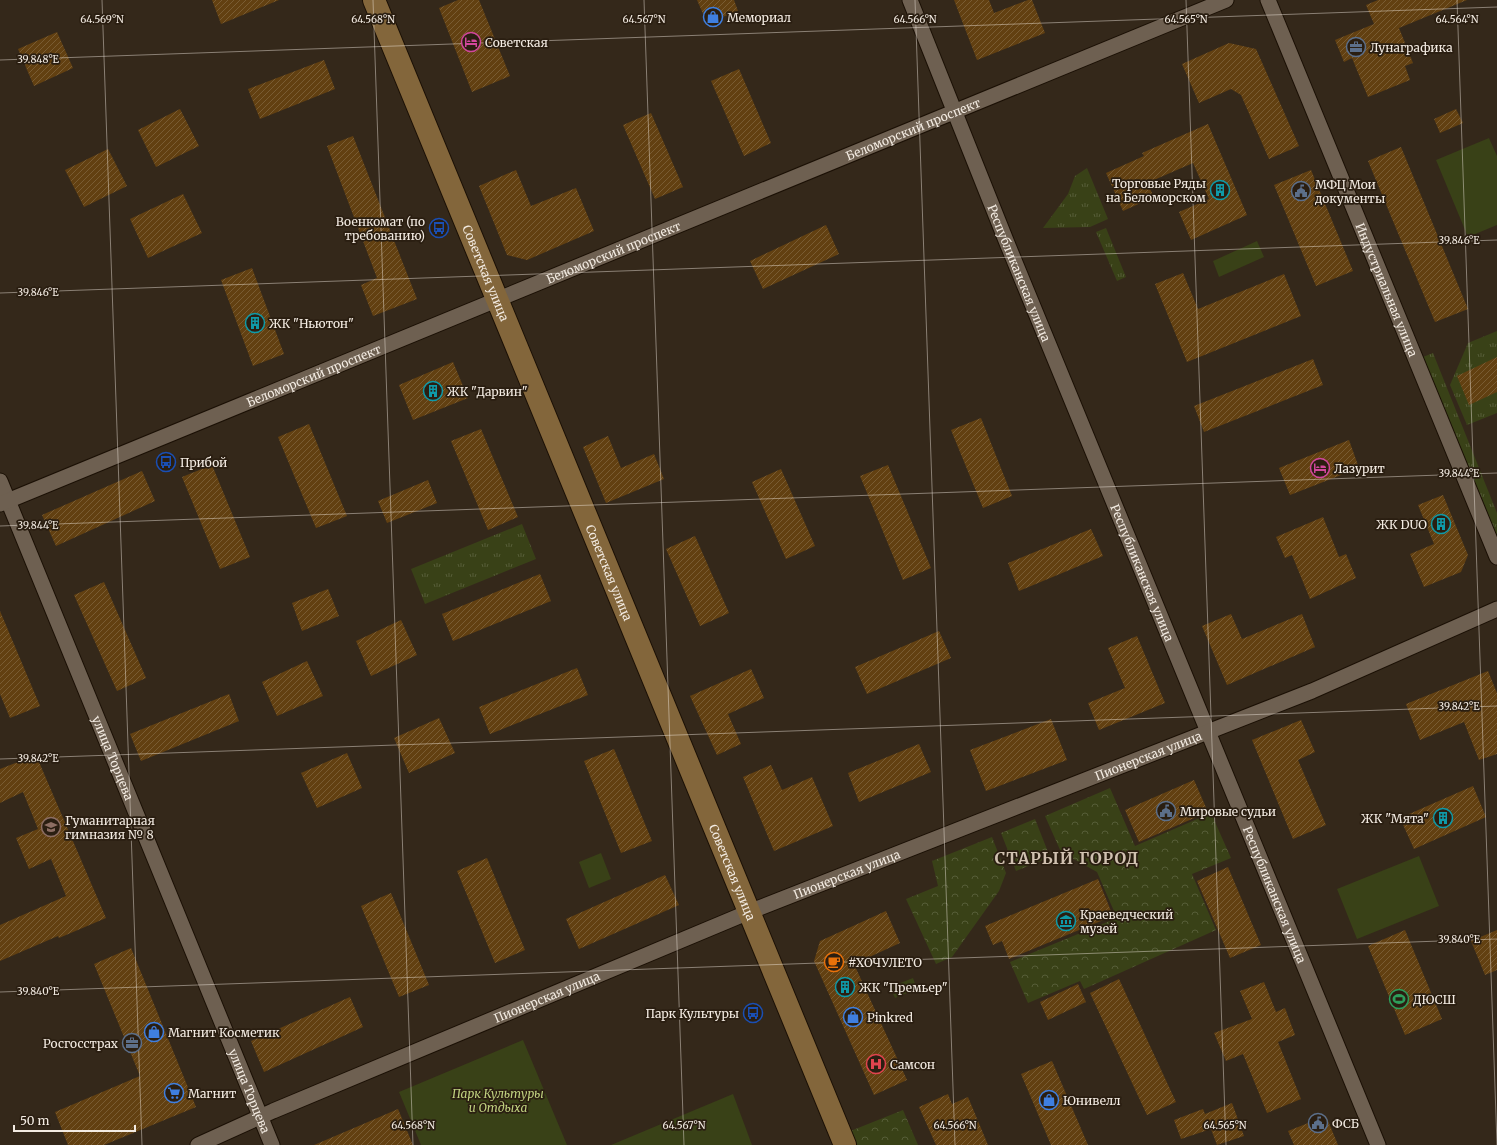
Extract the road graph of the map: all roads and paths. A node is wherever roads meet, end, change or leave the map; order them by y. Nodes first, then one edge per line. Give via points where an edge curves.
1 (374, 0) edge
2 (910, 0) edge
3 (1226, 0) edge
4 (1268, 0) edge
5 (954, 111) junction
6 (498, 299) junction
7 (0, 481) edge
8 (4, 502) edge
9 (1497, 557) edge
10 (1497, 608) edge
11 (1208, 732) junction
12 (750, 912) junction
13 (261, 1117) junction
14 (198, 1145) edge
15 (272, 1145) edge
16 (845, 1145) edge
17 (1378, 1145) edge

1 - 6 street, Советская улица
2 - 5 street, Республиканская улица
3 - 5 street, Беломорский проспект
4 - 9 street, Индустриальная улица
5 - 6 street, Беломорский проспект
5 - 11 street, Республиканская улица
6 - 8 street, Беломорский проспект
6 - 12 street, Советская улица
7 - 8 street, улица Торцева
8 - 13 street, улица Торцева
10 - 11 street, Пионерская улица via 1312,691
11 - 12 street, Пионерская улица
11 - 17 street, Республиканская улица
12 - 13 street, Пионерская улица
12 - 16 street, Советская улица
13 - 14 street, Пионерская улица
13 - 15 street, улица Торцева

